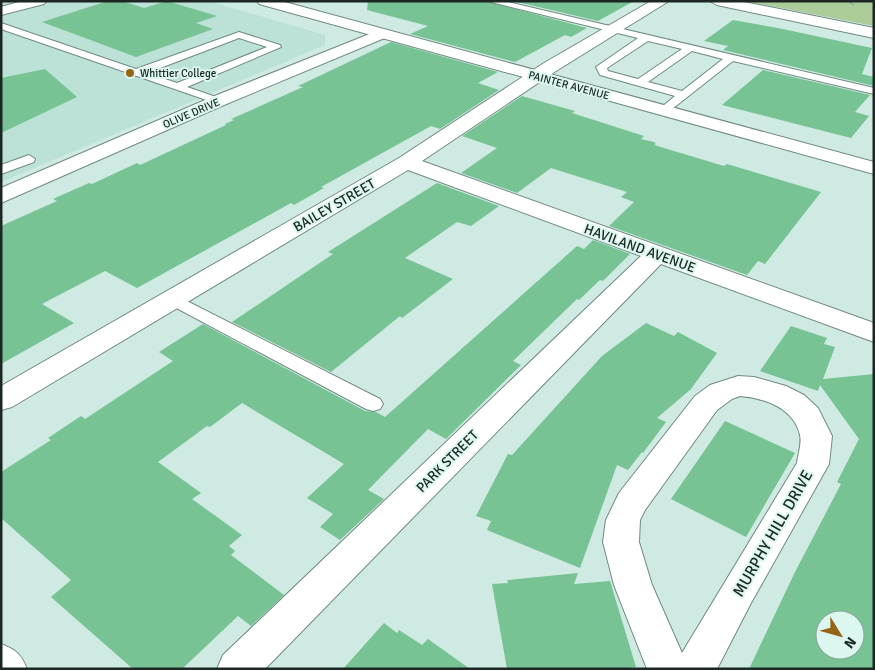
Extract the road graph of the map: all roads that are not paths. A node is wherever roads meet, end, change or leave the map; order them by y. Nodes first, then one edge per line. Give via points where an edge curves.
1 (264, 1) edge
2 (491, 1) edge
3 (662, 1) edge
4 (717, 1) edge
5 (33, 2) edge
6 (1, 11) edge
7 (1, 26) edge
8 (613, 30) junction
9 (874, 33) edge
10 (382, 34) junction
11 (647, 38) junction
12 (690, 48) junction
13 (732, 57) junction
14 (136, 73) junction
15 (538, 76) junction
16 (639, 82) junction
17 (177, 87) junction
18 (874, 91) edge
19 (684, 95) junction
20 (218, 101) junction
21 (664, 111) junction
22 (29, 158) dead end
23 (406, 162) junction
24 (874, 168) edge
25 (1, 170) edge
26 (1, 196) edge
27 (657, 254) junction
28 (173, 299) junction
29 (874, 334) edge
30 (1, 400) edge
31 (373, 404) dead end
32 (1, 663) edge
33 (7, 669) edge
34 (237, 669) edge
35 (668, 669) edge
36 (695, 669) edge

1 - 10 street, PAINTER AVENUE
2 - 8 lane
3 - 8 street, BAILEY STREET
4 - 9 street
5 - 6 street
7 - 14 lane
8 - 11 lane
8 - 15 street, BAILEY STREET
10 - 15 street, PAINTER AVENUE
10 - 20 street, OLIVE DRIVE
11 - 12 lane
11 - 16 lane via 601,67 604,73
12 - 13 lane
12 - 16 lane
13 - 18 lane
13 - 19 lane
14 - 17 lane
14 - 17 lane via 239,35 276,47
15 - 21 street, PAINTER AVENUE
15 - 23 street, BAILEY STREET
16 - 19 lane
17 - 20 lane
19 - 21 lane
20 - 26 street, OLIVE DRIVE
21 - 24 street, PAINTER AVENUE
22 - 25 lane
23 - 27 street, HAVILAND AVENUE
23 - 28 street, BAILEY STREET
27 - 29 street, HAVILAND AVENUE
27 - 34 street, PARK STREET
28 - 30 street, BAILEY STREET
28 - 31 lane
32 - 33 street
35 - 36 street, MURPHY HILL DRIVE via 634,585 621,542 623,520 631,503 706,403 721,392 738,386 754,387 793,402 807,416 816,436 813,464

